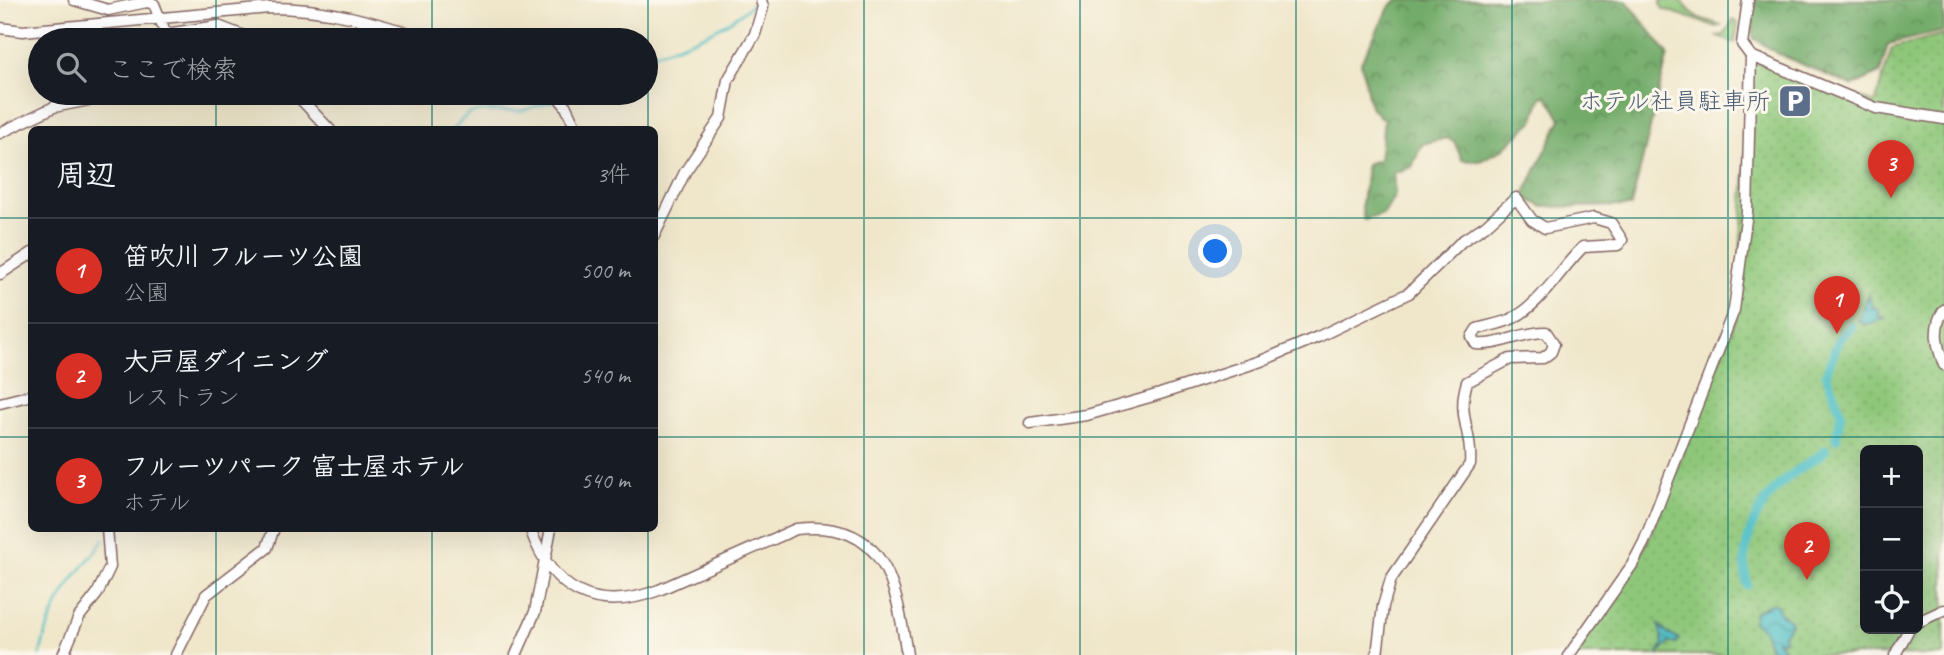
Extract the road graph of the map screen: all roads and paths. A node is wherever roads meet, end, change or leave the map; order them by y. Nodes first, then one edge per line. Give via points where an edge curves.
1 (74, 0) edge
2 (1748, 0) edge
3 (762, 1) edge
4 (159, 19) junction
5 (0, 27) edge
6 (57, 28) edge
7 (163, 28) edge
8 (205, 28) edge
9 (223, 28) edge
10 (391, 28) edge
11 (28, 31) edge
12 (1751, 56) junction
13 (64, 105) edge
14 (306, 105) edge
15 (565, 105) edge
16 (1944, 119) edge
17 (326, 126) edge
18 (575, 126) edge
19 (0, 133) edge
20 (658, 228) edge
21 (28, 256) edge
22 (0, 274) edge
23 (1944, 310) edge
24 (1944, 365) edge
25 (28, 396) edge
26 (0, 403) edge
27 (1030, 424) dead end
28 (107, 532) edge
29 (273, 532) edge
30 (532, 532) edge
31 (550, 532) edge
32 (546, 565) junction
33 (1944, 610) edge
34 (1923, 620) edge
35 (1904, 634) edge
36 (63, 655) edge
37 (176, 655) edge
38 (516, 655) edge
39 (907, 655) edge
40 (1377, 655) edge
41 (1569, 655) edge
42 (1895, 655) edge

1 - 4 street via 108,10 147,2 153,4
2 - 12 street via 1742,44
3 - 20 street via 755,34 728,80 721,118 685,172
4 - 6 street
4 - 7 street
4 - 10 street via 297,8 348,15
5 - 11 street
8 - 9 street
12 - 16 street via 1876,108
12 - 41 street via 1747,212 1734,310 1644,542
13 - 19 street
14 - 17 street
15 - 18 street
21 - 22 street
23 - 24 street via 1937,340
25 - 26 street
27 - 40 street via 1087,415 1160,394 1320,337 1409,293 1462,241 1516,198 1532,220 1545,228 1594,218 1611,223 1622,240 1618,245 1583,247 1523,311 1509,320 1477,328 1472,337 1476,344 1484,345 1546,332 1554,344 1543,358 1510,359 1467,382 1461,405 1470,464 1391,579
28 - 36 street via 110,567 79,617
29 - 37 street via 267,548 206,595
30 - 32 street
31 - 32 street
32 - 38 street via 535,612
32 - 39 street via 584,594 625,600 659,590 778,534 811,527 833,530 854,538 885,565 900,604
33 - 34 street
35 - 42 street

